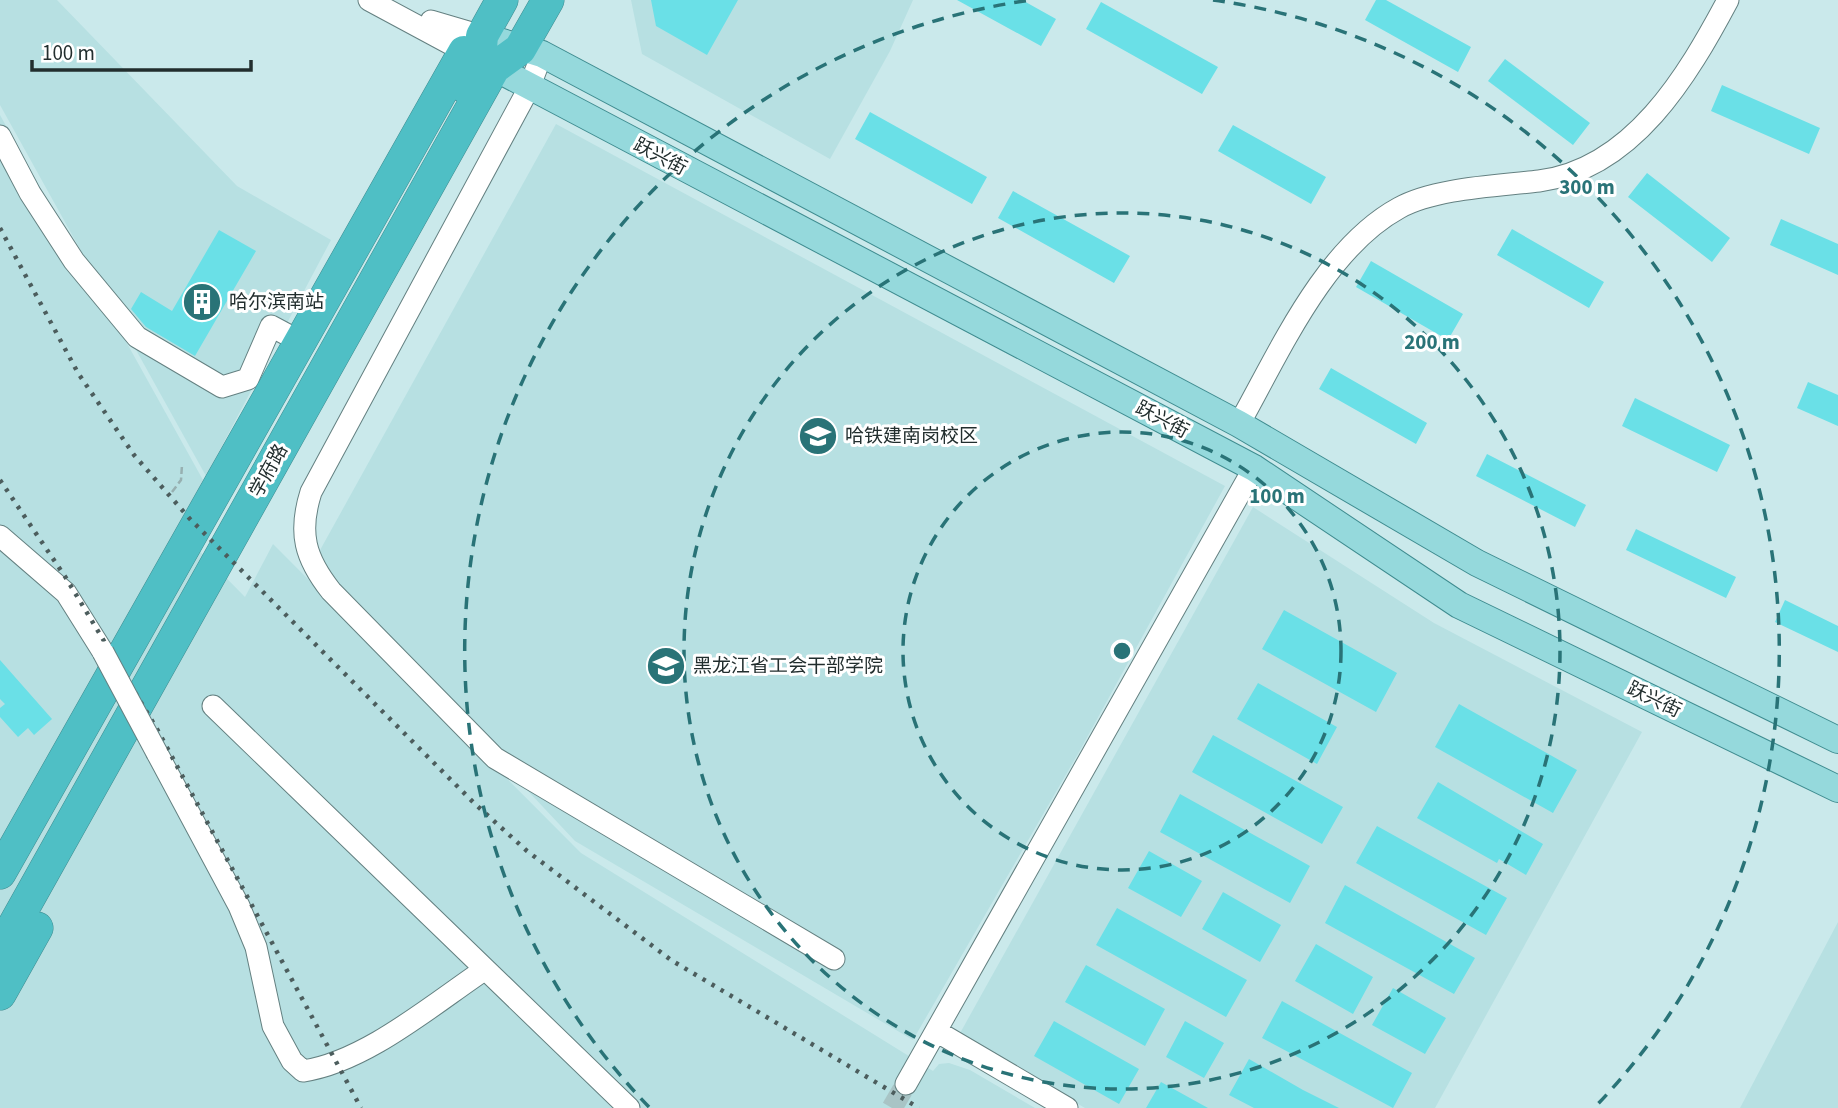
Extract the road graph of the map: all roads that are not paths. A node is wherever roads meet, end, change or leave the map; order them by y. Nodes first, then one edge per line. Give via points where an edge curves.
1 (369, 0) edge
2 (390, 0) edge
3 (502, 0) edge
4 (548, 0) edge
5 (1728, 0) edge
6 (503, 61) junction
7 (0, 136) edge
8 (299, 341) junction
9 (1239, 424) junction
10 (1254, 468) junction
11 (0, 536) edge
12 (214, 706) dead end
13 (1838, 740) edge
14 (1838, 789) edge
15 (0, 873) edge
16 (0, 914) edge
17 (0, 950) edge
18 (834, 959) dead end
19 (484, 970) junction
20 (0, 994) edge
21 (936, 1031) junction
22 (906, 1084) tunnel mouth
23 (629, 1108) edge
24 (1067, 1108) edge

1 - 6 street
2 - 6 street
3 - 6 highway, 学府路
4 - 6 highway, 学府路
5 - 9 street via 1662,104 1603,157 1553,179 1411,203 1371,228 1333,268 1309,303
6 - 8 highway
6 - 9 main road, 跃兴街
6 - 10 main road, 跃兴街
6 - 16 highway, 学府路
6 - 17 highway, 学府路
6 - 18 street via 311,492 305,518 313,569 495,758
6 - 20 highway
7 - 8 street via 30,194 74,261 137,337 222,387 248,379 271,326
8 - 15 highway
9 - 13 main road, 跃兴街 via 1476,563
10 - 14 main road, 跃兴街 via 1459,605
10 - 21 street
11 - 19 street, bridge via 66,593 103,652 239,906 256,947 273,1026 292,1061 303,1071 325,1068 387,1035
12 - 19 street
19 - 23 street
21 - 22 street
21 - 24 street

